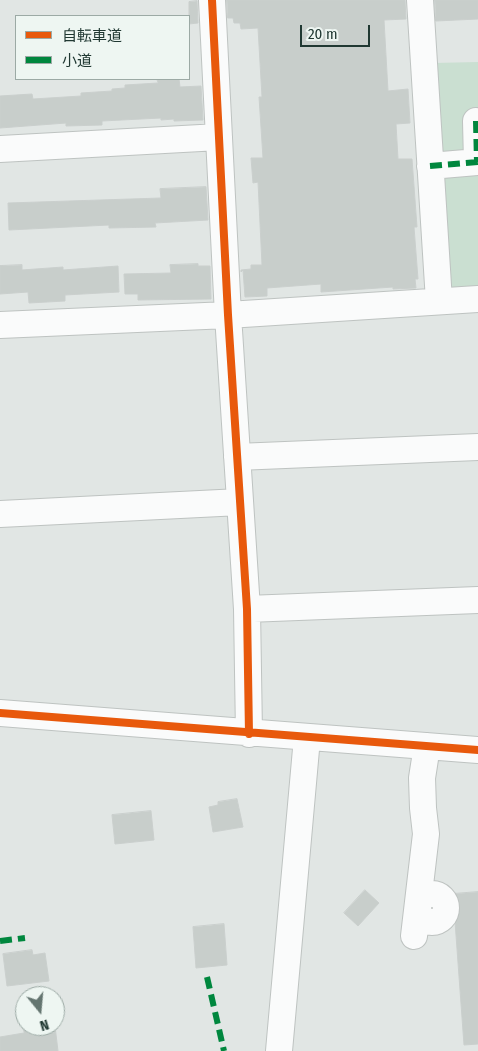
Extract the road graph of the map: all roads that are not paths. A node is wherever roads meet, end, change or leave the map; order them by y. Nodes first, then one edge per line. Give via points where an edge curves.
1 (212, 0) edge
2 (420, 0) edge
3 (476, 121) dead end
4 (219, 137) junction
5 (0, 149) edge
6 (477, 162) edge
7 (430, 166) junction
8 (478, 299) edge
9 (439, 301) junction
10 (228, 315) junction
11 (0, 326) edge
12 (478, 447) edge
13 (237, 457) junction
14 (240, 502) junction
15 (0, 514) edge
16 (478, 600) edge
17 (247, 608) junction
18 (0, 713) edge
19 (249, 734) junction
20 (307, 738) junction
21 (427, 746) junction
22 (478, 750) edge
23 (420, 910) dead end
24 (279, 1051) edge

1 - 4 street
2 - 7 street
3 - 6 street
4 - 5 street
4 - 10 street
6 - 7 street
7 - 9 street
8 - 9 street
9 - 10 street
10 - 11 street
10 - 13 street
12 - 13 street
13 - 14 street
14 - 15 street
14 - 17 street
16 - 17 street
17 - 19 street
18 - 19 street
19 - 20 street
20 - 21 street
20 - 24 street
21 - 22 street
21 - 23 street via 422,778 426,834

